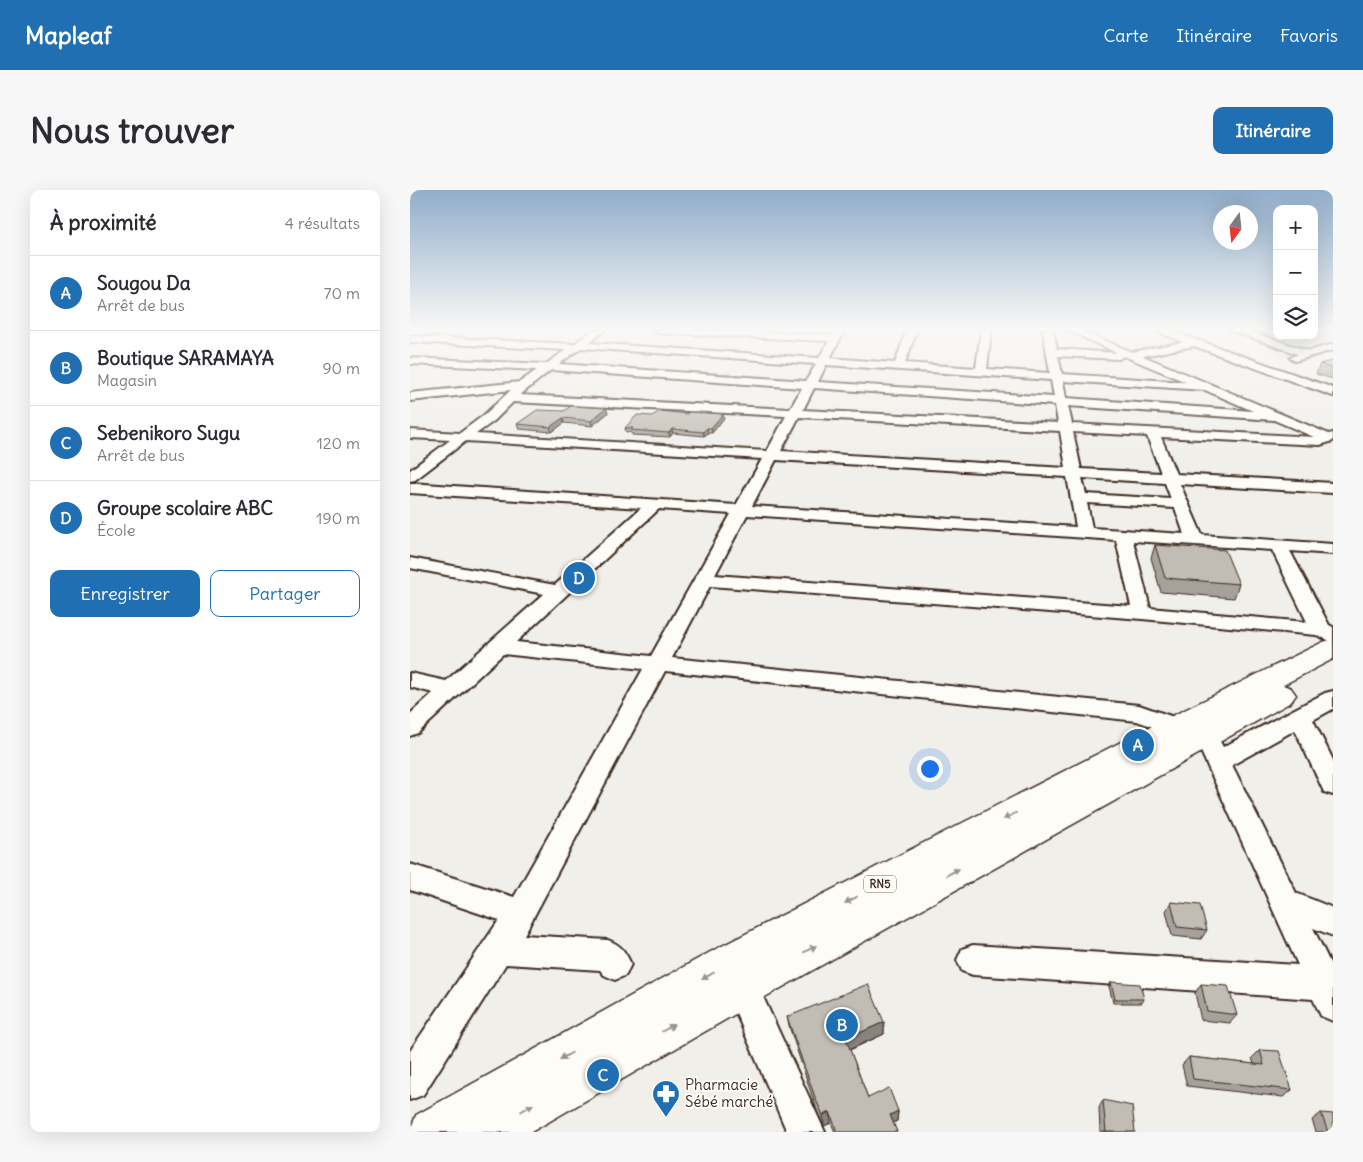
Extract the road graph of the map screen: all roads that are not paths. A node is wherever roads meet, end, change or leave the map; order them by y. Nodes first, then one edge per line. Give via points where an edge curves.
1 (538, 374) edge
2 (655, 374) edge
3 (815, 374) edge
4 (1010, 374) edge
5 (1056, 374) edge
6 (1176, 374) edge
7 (1284, 374) edge
8 (1056, 377) junction
9 (480, 378) dead end
10 (442, 381) dead end
11 (526, 382) junction
12 (810, 384) junction
13 (1208, 387) junction
14 (1333, 392) edge
15 (413, 397) edge
16 (509, 398) junction
17 (1061, 401) junction
18 (795, 413) junction
19 (1277, 416) junction
20 (1066, 427) junction
21 (1152, 431) junction
22 (410, 434) edge
23 (465, 437) junction
24 (1332, 438) edge
25 (772, 454) junction
26 (1074, 472) junction
27 (410, 477) edge
28 (1170, 477) junction
29 (410, 488) edge
30 (1333, 488) edge
31 (1078, 498) junction
32 (655, 504) junction
33 (1180, 504) junction
34 (742, 510) junction
35 (1085, 533) junction
36 (1122, 536) junction
37 (1194, 540) junction
38 (1279, 546) junction
39 (1333, 550) edge
40 (410, 563) edge
41 (704, 580) junction
42 (558, 591) junction
43 (1142, 613) junction
44 (1329, 638) edge
45 (498, 647) junction
46 (658, 663) junction
47 (1333, 666) edge
48 (410, 680) edge
49 (451, 690) junction
50 (1333, 699) edge
51 (1300, 717) junction
52 (410, 727) edge
53 (1200, 741) junction
54 (1333, 784) edge
55 (410, 877) edge
56 (1284, 902) junction
57 (521, 913) junction
58 (1333, 922) edge
59 (498, 948) junction
60 (974, 960) dead end
61 (615, 964) dead end
62 (741, 987) junction
63 (1328, 993) edge
64 (410, 1082) edge
65 (433, 1132) edge
66 (484, 1132) edge
67 (806, 1132) edge

1 - 11 street
2 - 12 street
3 - 12 street
4 - 8 street
5 - 8 street
6 - 13 street
7 - 14 street
8 - 13 street
8 - 17 street
9 - 11 street
10 - 15 street
11 - 15 street
11 - 16 street
12 - 17 street
12 - 18 street
13 - 19 street
16 - 18 street
16 - 23 street
17 - 19 street
17 - 20 street
18 - 20 street
18 - 25 street
19 - 24 street
20 - 21 street
20 - 26 street
21 - 24 street via 1320,441
21 - 28 street
22 - 23 street
23 - 25 street
23 - 27 street
25 - 26 street
25 - 34 street
26 - 28 street
26 - 31 street
28 - 30 street
28 - 33 street
29 - 32 street
31 - 33 street
31 - 35 street
32 - 34 street
32 - 42 street
33 - 37 street
34 - 35 street
34 - 41 street
35 - 36 street
36 - 37 street
36 - 43 street
37 - 38 street
38 - 39 street
38 - 44 street
40 - 42 street
41 - 43 street
41 - 46 street
42 - 45 street
43 - 44 street
44 - 53 highway, RN5
45 - 46 street
45 - 49 street
46 - 53 street via 1139,713
46 - 57 street
47 - 53 highway, RN5
48 - 49 street
49 - 52 street
50 - 51 street
51 - 53 street
51 - 54 street
53 - 56 street
62 -> 53 highway, RN5
53 -> 65 highway, RN5 via 728,964
55 - 57 street
56 - 58 street
56 - 63 street
57 - 59 street
59 - 61 street via 608,955
59 - 64 street
60 - 63 street
66 -> 62 highway, RN5
62 - 67 street

